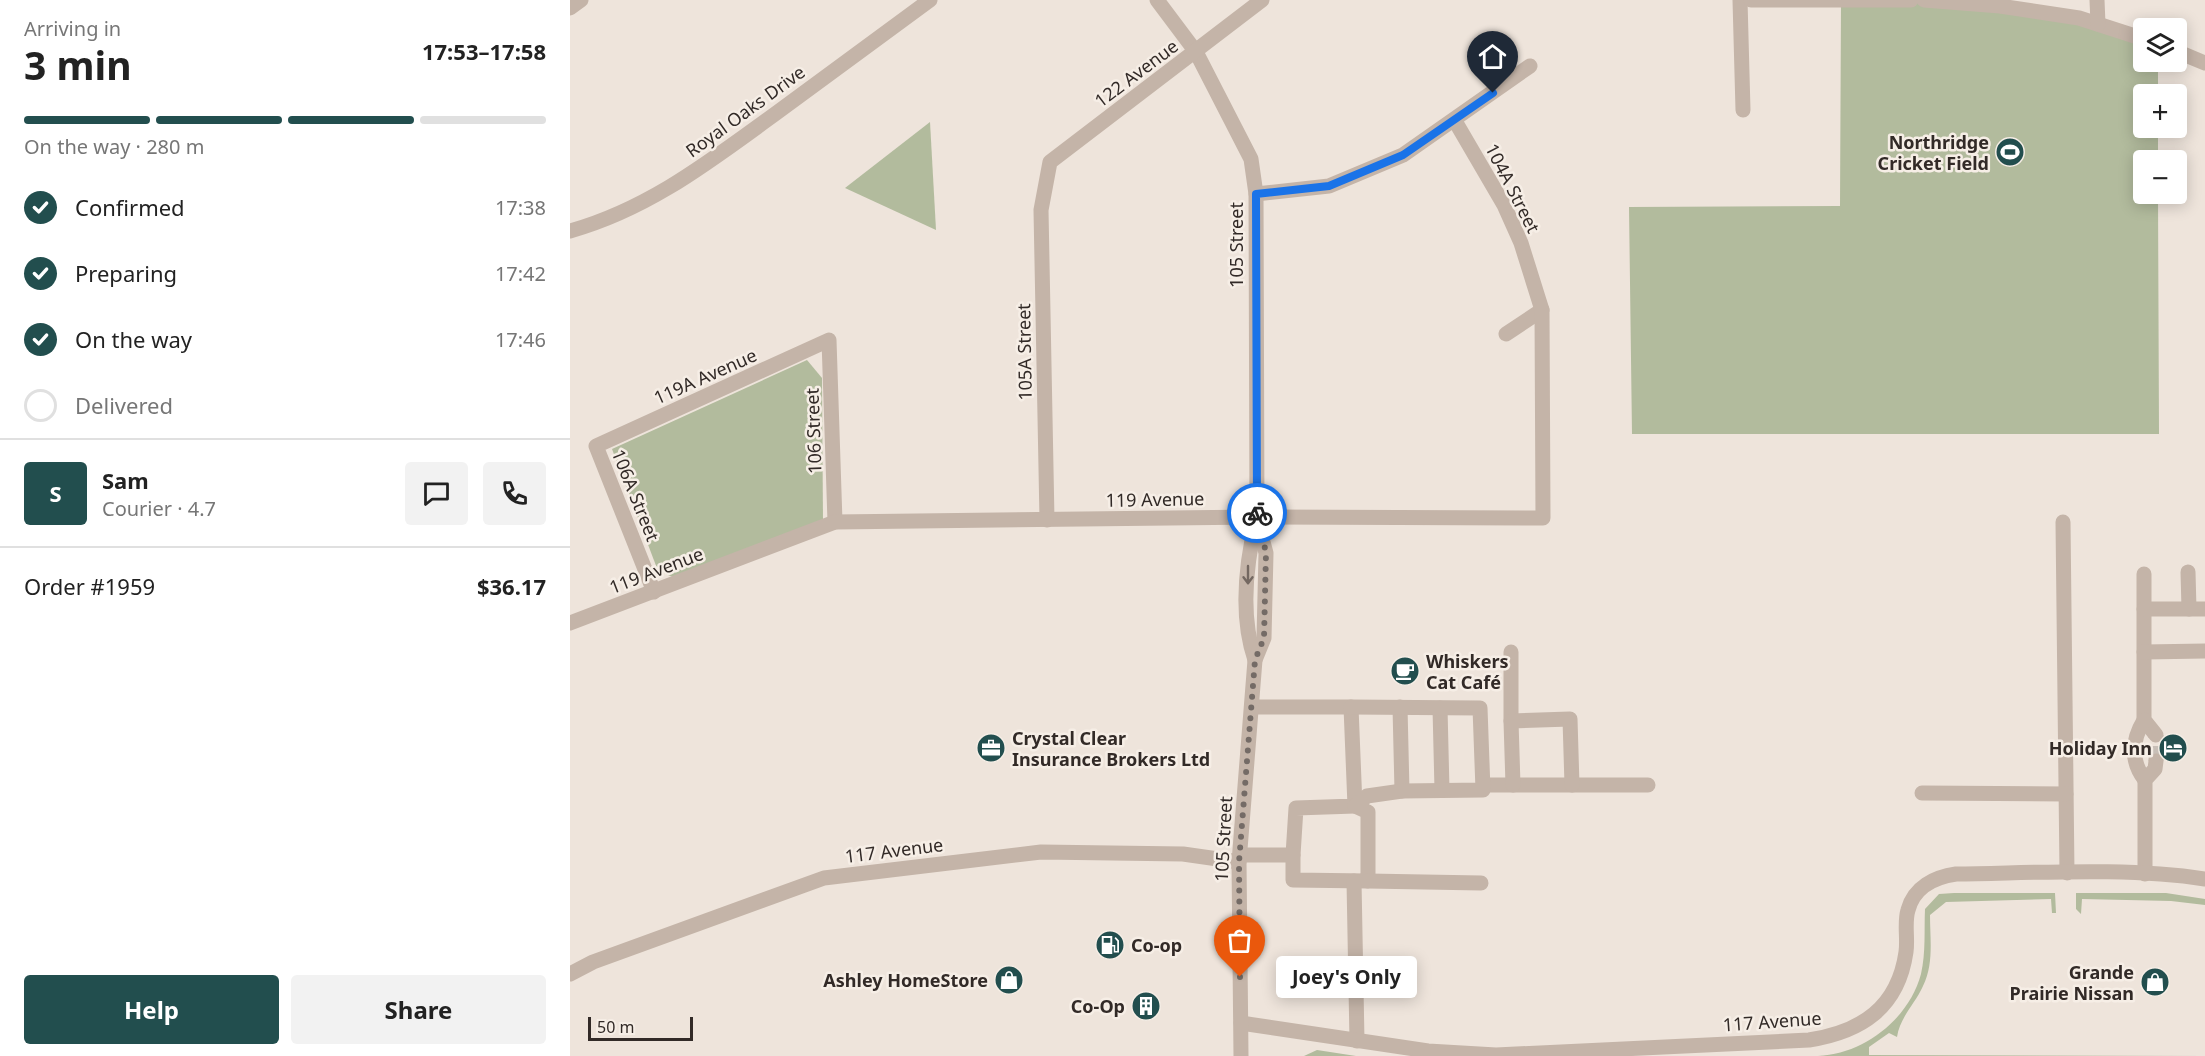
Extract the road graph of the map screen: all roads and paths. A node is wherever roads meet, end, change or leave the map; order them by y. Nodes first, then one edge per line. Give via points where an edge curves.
1 (581, 0) edge
2 (930, 0) edge
3 (1157, 0) edge
4 (1262, 0) edge
5 (1740, 0) edge
6 (1751, 0) edge
7 (1911, 0) edge
8 (1924, 0) edge
9 (2097, 0) edge
10 (570, 8) edge
11 (2098, 24) junction
12 (2133, 35) edge
13 (1196, 52) junction
14 (2187, 56) edge
15 (2205, 63) edge
16 (1530, 66) dead end
17 (1743, 110) dead end
18 (1455, 121) junction
19 (1046, 185) joint
20 (1256, 194) junction
21 (570, 231) edge
22 (1542, 310) junction
23 (1506, 334) dead end
24 (830, 340) joint
25 (596, 446) joint
26 (1257, 518) junction
27 (1047, 520) junction
28 (835, 522) junction
29 (2063, 522) dead end
30 (2188, 572) dead end
31 (2144, 574) dead end
32 (654, 592) junction
33 (2144, 609) junction
34 (2188, 609) junction
35 (2205, 609) edge
36 (570, 623) edge
37 (2205, 651) edge
38 (1511, 652) dead end
39 (2144, 652) junction
40 (1252, 707) junction
41 (1351, 707) junction
42 (1400, 707) junction
43 (1440, 708) junction
44 (2144, 720) junction
45 (1511, 721) junction
46 (2156, 735) tunnel mouth
47 (2156, 761) tunnel mouth
48 (2145, 780) junction
49 (1513, 785) junction
50 (1572, 785) junction
51 (1648, 785) dead end
52 (1483, 786) junction
53 (1442, 790) junction
54 (1402, 791) junction
55 (1922, 793) dead end
56 (2066, 794) junction
57 (1355, 806) junction
58 (1293, 855) junction
59 (1239, 858) junction
60 (2067, 873) junction
61 (2145, 874) junction
62 (2205, 879) edge
63 (1361, 881) junction
64 (1481, 883) dead end
65 (570, 974) edge
66 (1241, 1023) junction
67 (1357, 1041) junction
68 (1241, 1056) edge

1 - 10 street
2 - 21 street, Royal Oaks Drive via 684,180 639,205
3 - 13 street, 105 Street
4 - 13 street, 122 Avenue
5 - 17 street
6 - 7 street
8 - 11 street via 2000,6
9 - 11 street
11 - 12 street
13 - 19 street, 122 Avenue via 1050,162
13 - 20 street, 105 Street via 1251,159
14 - 15 street
16 - 18 street
18 - 20 street via 1403,155 1329,186
18 - 22 street, 104A Street via 1504,205 1521,243
19 - 27 street, 105A Street via 1041,210
20 - 26 street, 105 Street
22 - 23 street
22 - 26 street, 119 Avenue via 1543,518
24 - 25 street, 119A Avenue
24 - 28 street, 106 Street
25 - 32 street, 106A Street
26 - 27 street, 119 Avenue
26 - 40 street, 105 Street via 1266,553 1264,638 1255,660
27 - 28 street, 119 Avenue
28 - 32 street, 119 Avenue
29 - 56 street
30 - 34 street
31 - 33 street
32 - 36 street, 119 Avenue
33 - 34 street
33 - 39 street
34 - 35 street
37 - 39 street
38 - 45 street
39 - 44 street
40 - 41 street
40 - 59 street, 105 Street
41 - 42 street
41 - 57 street
42 - 43 street
42 - 54 street
43 - 52 street via 1480,708
43 - 53 street
44 - 46 street
44 - 48 street via 2135,735 2136,768
45 - 49 street
45 - 50 street via 1570,719
47 - 48 street via 2155,769
48 - 61 street
49 - 50 street
49 - 52 street
50 - 51 street
52 - 53 street via 1483,790
53 - 54 street
54 - 57 street via 1367,796
55 - 56 street
56 - 60 street
57 - 58 street via 1296,808
57 - 63 street via 1368,812
58 - 59 street, 117 Avenue
58 - 63 street via 1293,880
59 - 65 street, 117 Avenue via 1041,852 824,878 593,962
59 - 66 street, 105 Street
60 - 61 street, 117 Avenue
60 - 67 street, 117 Avenue via 1956,874 1938,877 1923,886 1908,910 1906,952 1894,990 1862,1025 1829,1037 1496,1055
61 - 62 street, 117 Avenue
63 - 64 street
63 - 67 street
66 - 67 street, 117 Avenue
66 - 68 street, 105 Street

